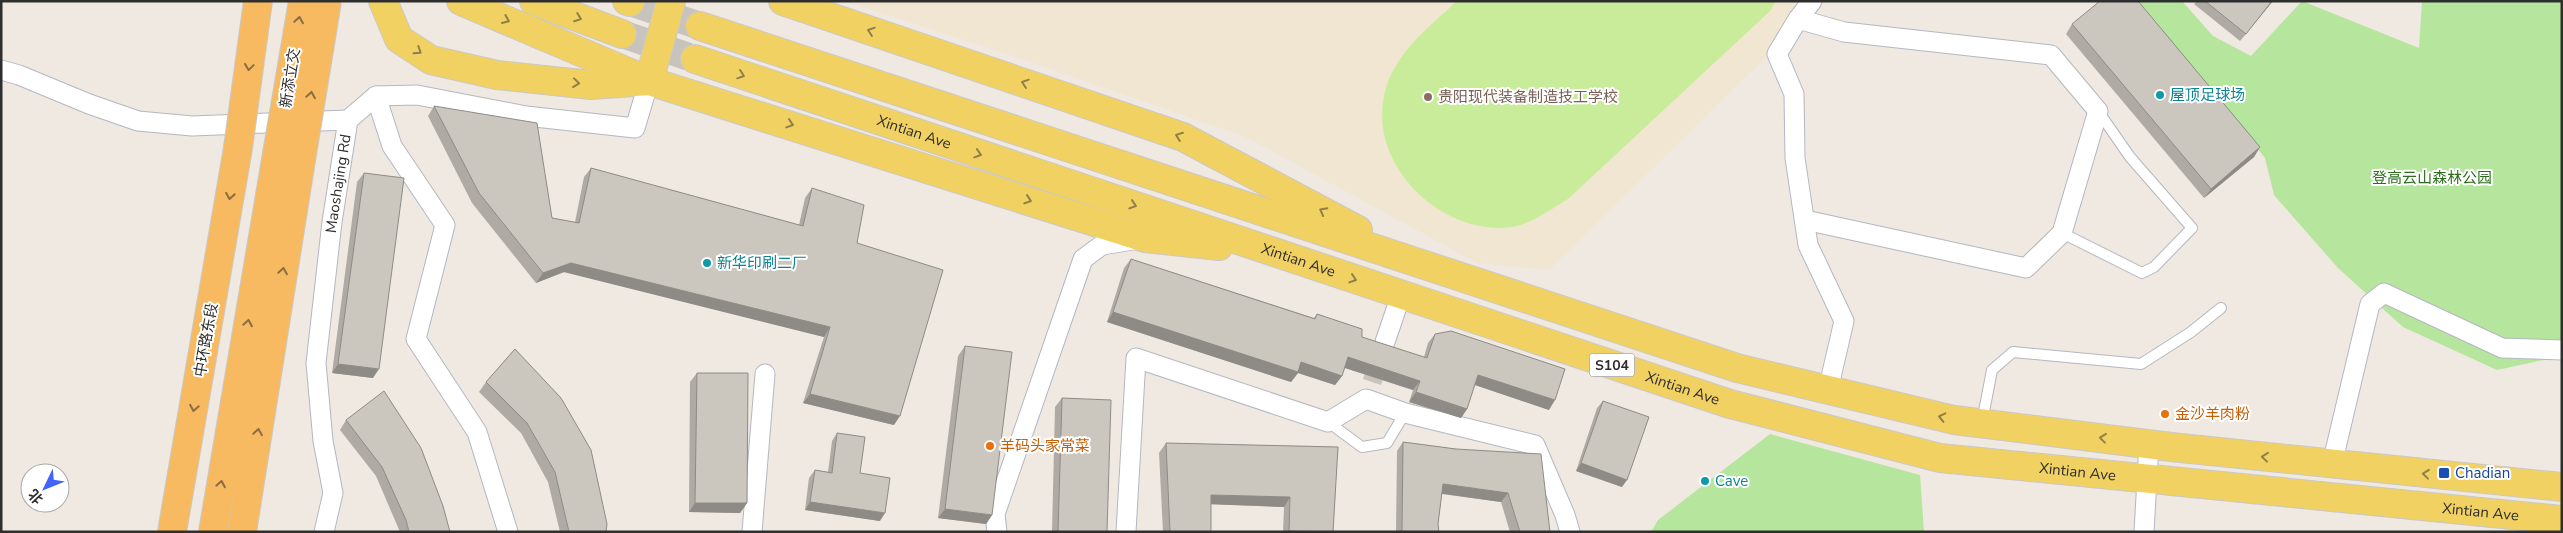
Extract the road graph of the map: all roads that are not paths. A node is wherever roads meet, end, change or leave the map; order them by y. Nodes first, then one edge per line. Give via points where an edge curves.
1 (258, 1) edge
2 (302, 1) edge
3 (327, 1) edge
4 (461, 1) edge
5 (534, 1) edge
6 (671, 1) edge
7 (783, 1) edge
8 (1812, 1) edge
9 (385, 8) edge
10 (1798, 19) junction
11 (700, 26) tunnel mouth
12 (622, 34) tunnel mouth
13 (695, 59) tunnel mouth
14 (1, 70) edge
15 (649, 81) junction
16 (376, 96) junction
17 (2098, 111) junction
18 (348, 120) junction
19 (289, 157) junction
20 (1804, 220) junction
21 (2062, 233) junction
22 (1145, 238) junction
23 (1273, 252) junction
24 (1428, 266) junction
25 (1402, 295) junction
26 (2221, 308) dead end
27 (1385, 342) tunnel mouth
28 (2562, 350) edge
29 (765, 374) dead end
30 (1828, 390) junction
31 (1405, 413) junction
32 (1328, 422) junction
33 (1982, 423) junction
34 (2150, 444) junction
35 (2332, 464) junction
36 (2147, 480) junction
37 (2562, 487) edge
38 (2562, 520) edge
39 (172, 532) edge
40 (213, 532) edge
41 (242, 532) edge
42 (324, 532) edge
43 (508, 532) edge
44 (752, 532) edge
45 (997, 532) edge
46 (1126, 532) edge
47 (1570, 532) edge
48 (2144, 532) edge

1 -> 39 highway, 中环路东段, bridge via 238,148
19 -> 2 highway, 新添立交, bridge
19 -> 3 highway, bridge
4 -> 15 main road
5 -> 12 main road
6 - 15 main road
24 -> 7 main road via 1183,137
8 - 10 street
9 -> 15 main road via 399,39 431,60 497,74 592,85
10 - 17 street via 1844,32 2051,55
10 - 20 street via 1777,54 1794,94 1795,158
11 - 24 main road, S104
13 -> 23 main road, Xintian Ave / S104
14 - 18 street via 138,120 192,126
15 - 16 street via 634,128 526,116 417,95
15 -> 22 main road
16 - 18 street, Maoshajing Rd
16 - 43 street via 392,146 445,225 416,338 476,432
17 - 21 street
17 - 21 lane via 2130,157 2192,228 2154,267 2142,274
18 - 42 street, Maoshajing Rd via 332,222 316,363 323,441 332,493
40 -> 19 highway
41 -> 19 highway
20 - 21 street via 2026,268
20 - 30 street via 1808,245 1844,321
22 - 23 main road
22 - 45 street via 1102,245 1083,259 995,514
23 -> 25 main road, Xintian Ave / S104
24 - 30 main road, S104 via 1736,368
25 - 27 street
25 - 36 main road, Xintian Ave / S104 via 1730,404 1940,458
26 - 33 lane via 2141,364 2013,352 1992,370
28 - 35 street via 2502,348 2384,293 2370,304
29 - 44 street
33 -> 30 main road, S104 via 1954,420
31 - 32 street via 1369,391
31 - 32 lane via 1387,442 1362,447
31 - 47 street via 1535,445 1566,515
32 - 46 street via 1136,358
34 -> 33 main road, S104
35 -> 34 main road, S104
34 - 36 street
37 -> 35 main road, S104
36 - 38 main road, Xintian Ave / S104
36 - 48 street

